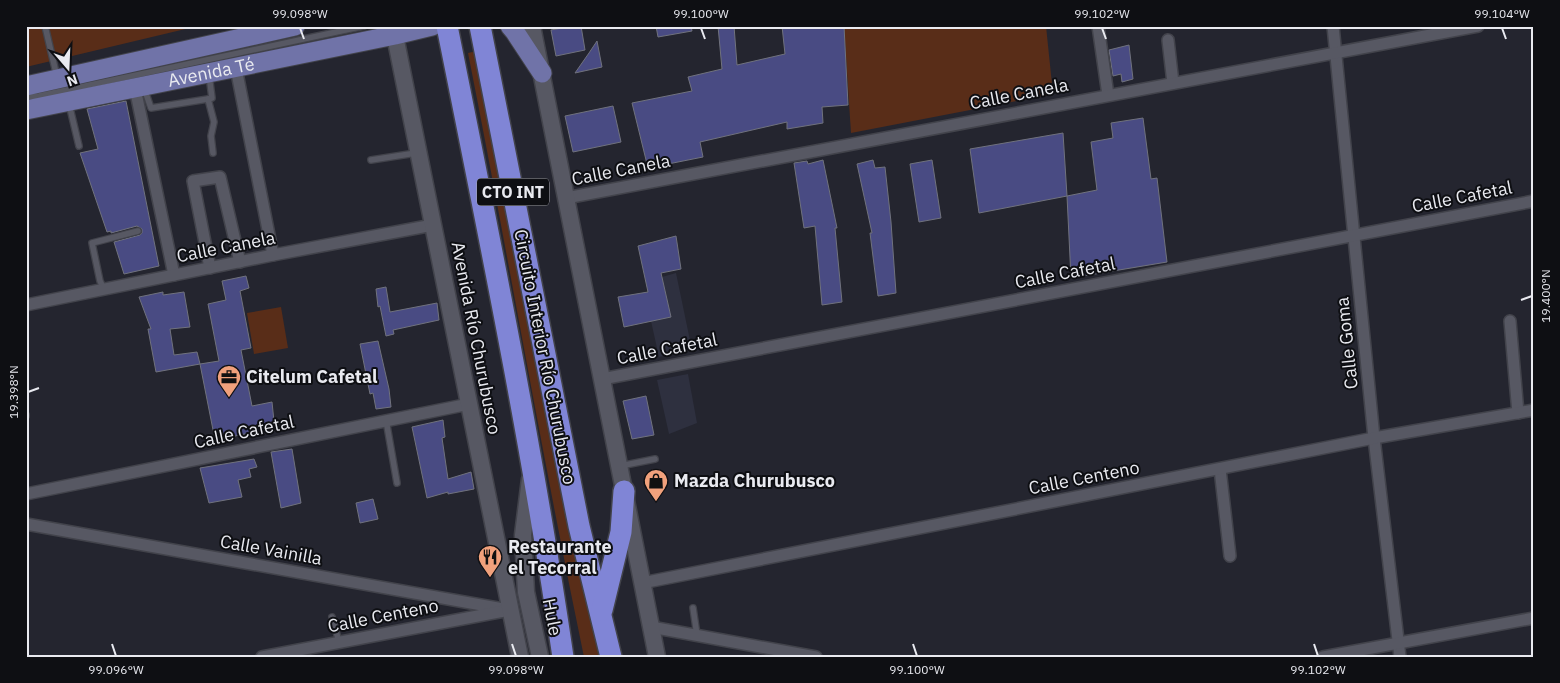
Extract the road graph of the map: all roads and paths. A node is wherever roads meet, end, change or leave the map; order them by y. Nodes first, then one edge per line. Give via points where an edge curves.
1 (45, 26) edge
2 (295, 26) edge
3 (364, 26) edge
4 (432, 26) edge
5 (447, 26) edge
6 (480, 26) edge
7 (510, 26) edge
8 (532, 26) edge
9 (1098, 26) edge
10 (1333, 26) edge
11 (1478, 26) edge
12 (394, 31) edge
13 (1168, 40) dead end
14 (1336, 53) junction
15 (236, 68) junction
16 (208, 73) junction
17 (542, 73) junction
18 (57, 80) junction
19 (1173, 83) junction
20 (139, 87) junction
21 (33, 91) edge
22 (1108, 95) junction
23 (26, 99) edge
24 (208, 99) junction
25 (68, 102) junction
26 (26, 110) edge
27 (79, 146) dead end
28 (418, 152) junction
29 (213, 153) dead end
30 (371, 160) dead end
31 (566, 198) junction
32 (1534, 202) edge
33 (433, 225) junction
34 (138, 232) dead end
35 (1354, 236) junction
36 (273, 255) junction
37 (240, 262) junction
38 (210, 268) junction
39 (174, 275) junction
40 (104, 289) junction
41 (26, 304) edge
42 (1510, 321) dead end
43 (602, 379) junction
44 (468, 404) junction
45 (1534, 410) edge
46 (1518, 413) junction
47 (386, 420) junction
48 (1374, 438) junction
49 (655, 459) dead end
50 (619, 466) junction
51 (532, 467) junction
52 (1220, 469) junction
53 (397, 483) dead end
54 (624, 491) junction
55 (26, 494) edge
56 (26, 524) edge
57 (1230, 556) dead end
58 (642, 583) junction
59 (693, 608) dead end
60 (510, 610) junction
61 (601, 612) junction
62 (332, 617) dead end
63 (1534, 618) edge
64 (651, 627) junction
65 (697, 635) junction
66 (339, 642) junction
67 (1398, 644) junction
68 (262, 657) edge
69 (520, 657) edge
70 (540, 657) edge
71 (563, 657) edge
72 (611, 657) edge
73 (657, 657) edge
74 (816, 657) edge
75 (1323, 657) edge
76 (1400, 657) edge

1 - 18 lane
2 - 18 main road, Avenida Té
3 - 21 lane
4 - 12 main road, Avenida Té
5 - 51 highway, Circuito Interior Río Churubusco / CTO INT
6 - 61 highway, Circuito Interior Río Churubusco / CTO INT via 579,526
7 - 17 main road
8 - 17 main road, CTO INT
9 - 22 street
10 - 14 street, Calle Goma
11 - 14 street, Calle Canela
12 - 15 main road, Avenida Té
12 - 28 main road, Avenida Río Churubusco
13 - 19 street
14 - 19 street, Calle Canela
14 - 35 street, Calle Goma
15 - 16 main road, Avenida Té
15 - 36 street
16 - 20 main road, Avenida Té
16 - 24 lane via 212,98
17 - 31 main road, CTO INT
18 - 21 main road, Avenida Té
19 - 22 street, Calle Canela
20 - 24 lane via 151,108
20 - 25 main road, Avenida Té
20 - 39 street
21 - 23 lane
22 - 31 street, Calle Canela
24 - 29 lane via 214,122 211,136
25 - 26 main road, Avenida Té
25 - 27 lane
28 - 30 lane
28 - 33 main road, Avenida Río Churubusco
31 - 43 main road, CTO INT
32 - 35 street, Calle Cafetal
33 - 36 street, Calle Canela
33 - 44 main road, Avenida Río Churubusco
34 - 40 lane via 92,243
35 - 43 street, Calle Cafetal
35 - 48 street, Calle Goma
36 - 37 street, Calle Canela
37 - 38 street, Calle Canela
37 - 38 street via 220,177 192,181
38 - 39 street, Calle Canela
39 - 40 street, Calle Canela
40 - 41 street, Calle Canela
42 - 46 street
43 - 50 main road, CTO INT
44 - 47 street, Calle Cafetal
44 - 60 main road, Avenida Río Churubusco
45 - 46 street, Calle Centeno
46 - 48 street, Calle Centeno
47 - 53 lane
47 - 55 street, Calle Cafetal
48 - 52 street, Calle Centeno
48 - 67 street, Calle Goma
49 - 50 lane
50 - 54 main road, CTO INT
51 - 70 main road, Hule / CTO INT via 523,535 526,592
51 - 71 highway, Circuito Interior Río Churubusco / CTO INT
52 - 57 street
52 - 58 street, Calle Centeno
54 - 58 main road, CTO INT
54 - 61 highway via 622,532
56 - 60 street, Calle Vainilla
58 - 64 main road, CTO INT
59 - 65 lane
60 - 66 street, Calle Centeno
60 - 69 main road, Avenida Río Churubusco
61 - 72 highway, Circuito Interior Río Churubusco / CTO INT
62 - 66 lane
63 - 67 street
64 - 65 street
64 - 73 main road, CTO INT
65 - 74 street
66 - 68 street, Calle Centeno
67 - 75 street
67 - 76 street, Calle Goma

